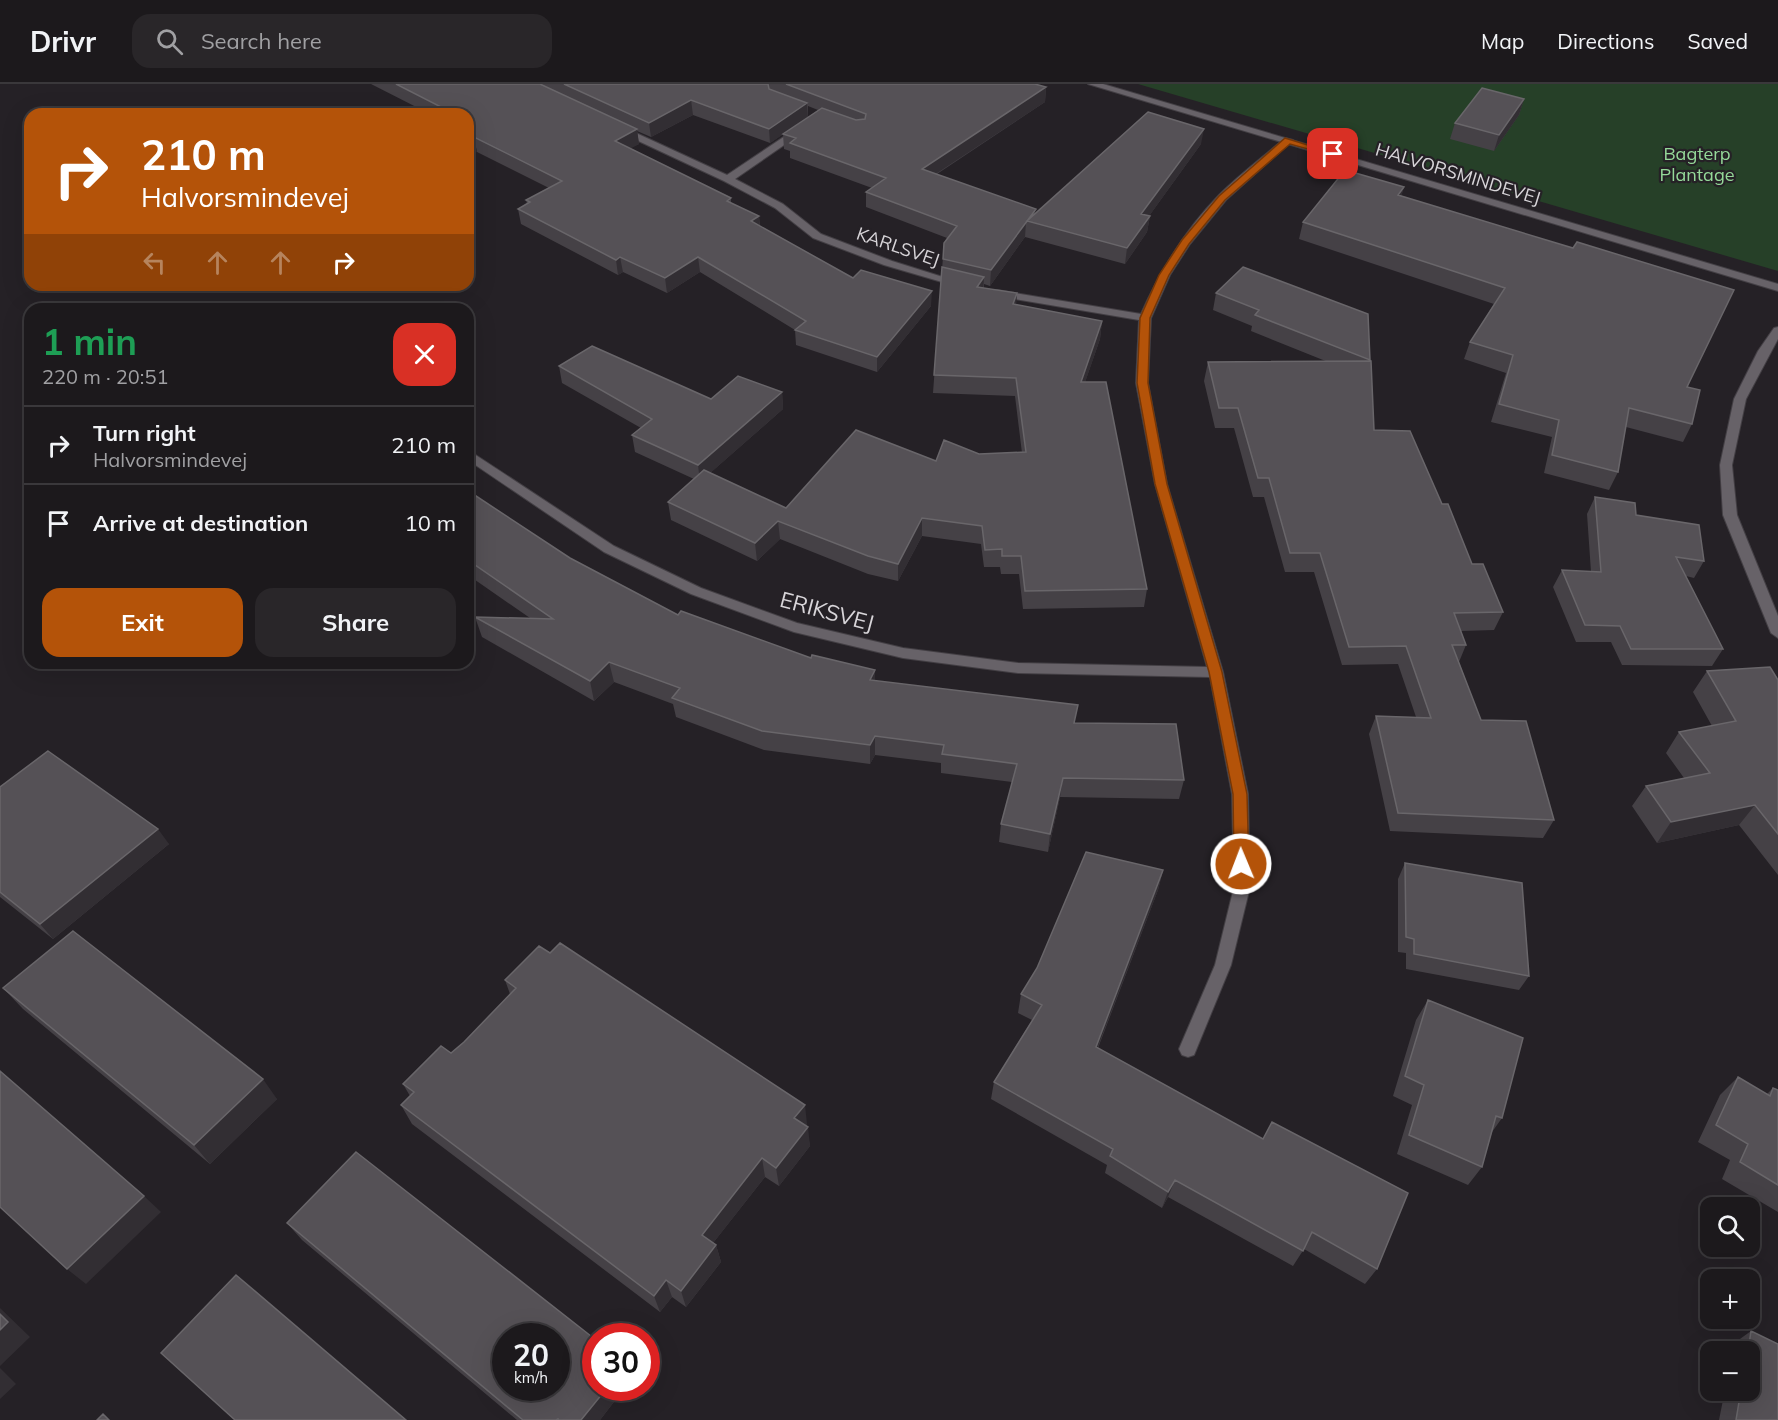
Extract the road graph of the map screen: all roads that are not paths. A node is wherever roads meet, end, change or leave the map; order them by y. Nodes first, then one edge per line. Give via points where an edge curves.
1 (1093, 84) edge
2 (812, 122) edge
3 (609, 124) edge
4 (1288, 140) junction
5 (728, 179) junction
6 (1778, 288) edge
7 (1145, 318) junction
8 (1778, 330) edge
9 (474, 458) edge
10 (1778, 633) edge
11 (1216, 672) junction
12 (1188, 1049) dead end

1 - 4 street, HALVORSMINDEVEJ
2 - 5 street
3 - 5 street, KARLSVEJ
4 - 6 street, HALVORSMINDEVEJ
4 - 7 street via 1222,198 1186,242 1164,275
5 - 7 street, KARLSVEJ via 779,206 817,236 929,277
7 - 11 street via 1142,383 1161,484
8 - 10 street via 1740,399 1726,465 1730,515
9 - 11 street, ERIKSVEJ via 609,549 696,591 794,627 903,653 1018,668
11 - 12 street via 1240,794 1242,887 1223,965

